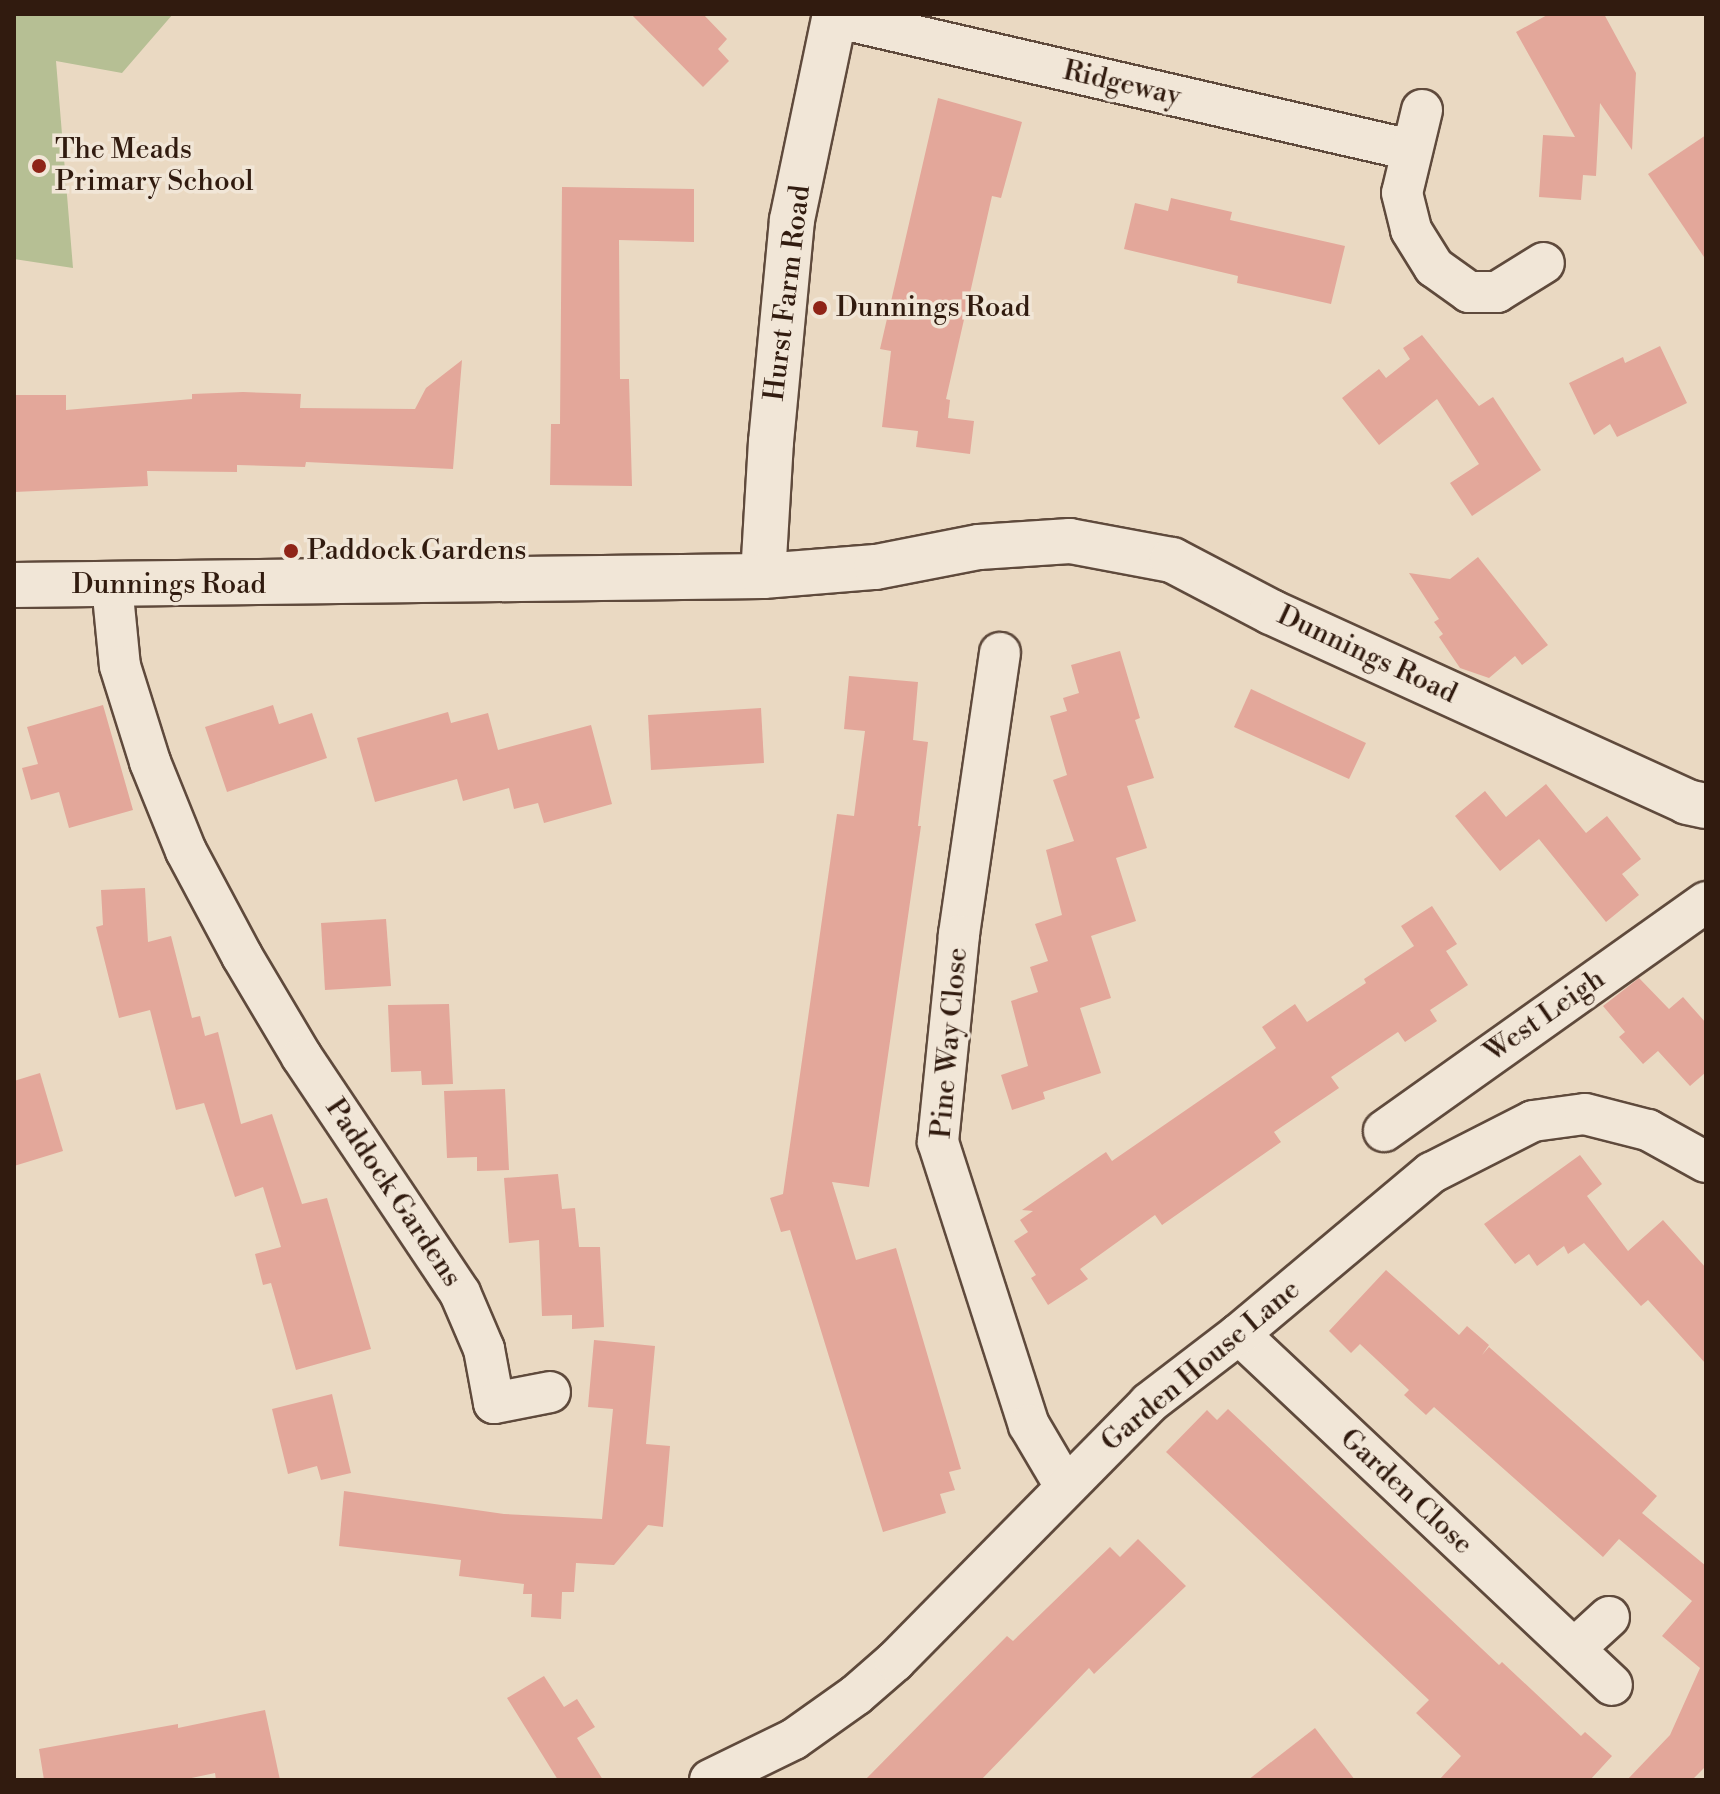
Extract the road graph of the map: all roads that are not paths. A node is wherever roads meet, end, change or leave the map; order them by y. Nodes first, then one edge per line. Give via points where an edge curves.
1 (834, 16) edge
2 (1422, 110) dead end
3 (1411, 150) junction
4 (1544, 263) dead end
5 (763, 576) junction
6 (14, 585) edge
7 (112, 585) junction
8 (986, 667) dead end
9 (1706, 806) edge
10 (1706, 902) edge
11 (1384, 1131) dead end
12 (1706, 1162) edge
13 (1239, 1334) junction
14 (550, 1392) dead end
15 (1065, 1486) junction
16 (1609, 1617) dead end
17 (1575, 1648) junction
18 (1612, 1685) dead end
19 (731, 1776) edge

1 - 3 street, Ridgeway
1 - 5 street, Hurst Farm Road via 792,220
2 - 3 street
3 - 4 street via 1402,193 1411,230 1434,267 1469,292 1497,292
5 - 7 street, Dunnings Road
5 - 9 street, Dunnings Road via 876,567 979,547 1070,541 1172,560 1271,612 1687,802
6 - 7 street, Dunnings Road
7 - 14 street, Paddock Gardens via 120,666 150,762 186,851 242,956 302,1057 460,1293 484,1349 494,1403
8 - 15 street, Pine Way Close via 938,1142 1029,1425
10 - 11 street, West Leigh
12 - 13 street, Garden House Lane via 1648,1130 1585,1114 1533,1121 1431,1173
13 - 15 street, Garden House Lane via 1149,1403
13 - 17 street, Garden Close
15 - 19 street, Garden House Lane via 895,1661 794,1739
16 - 17 street
17 - 18 street, Garden Close

